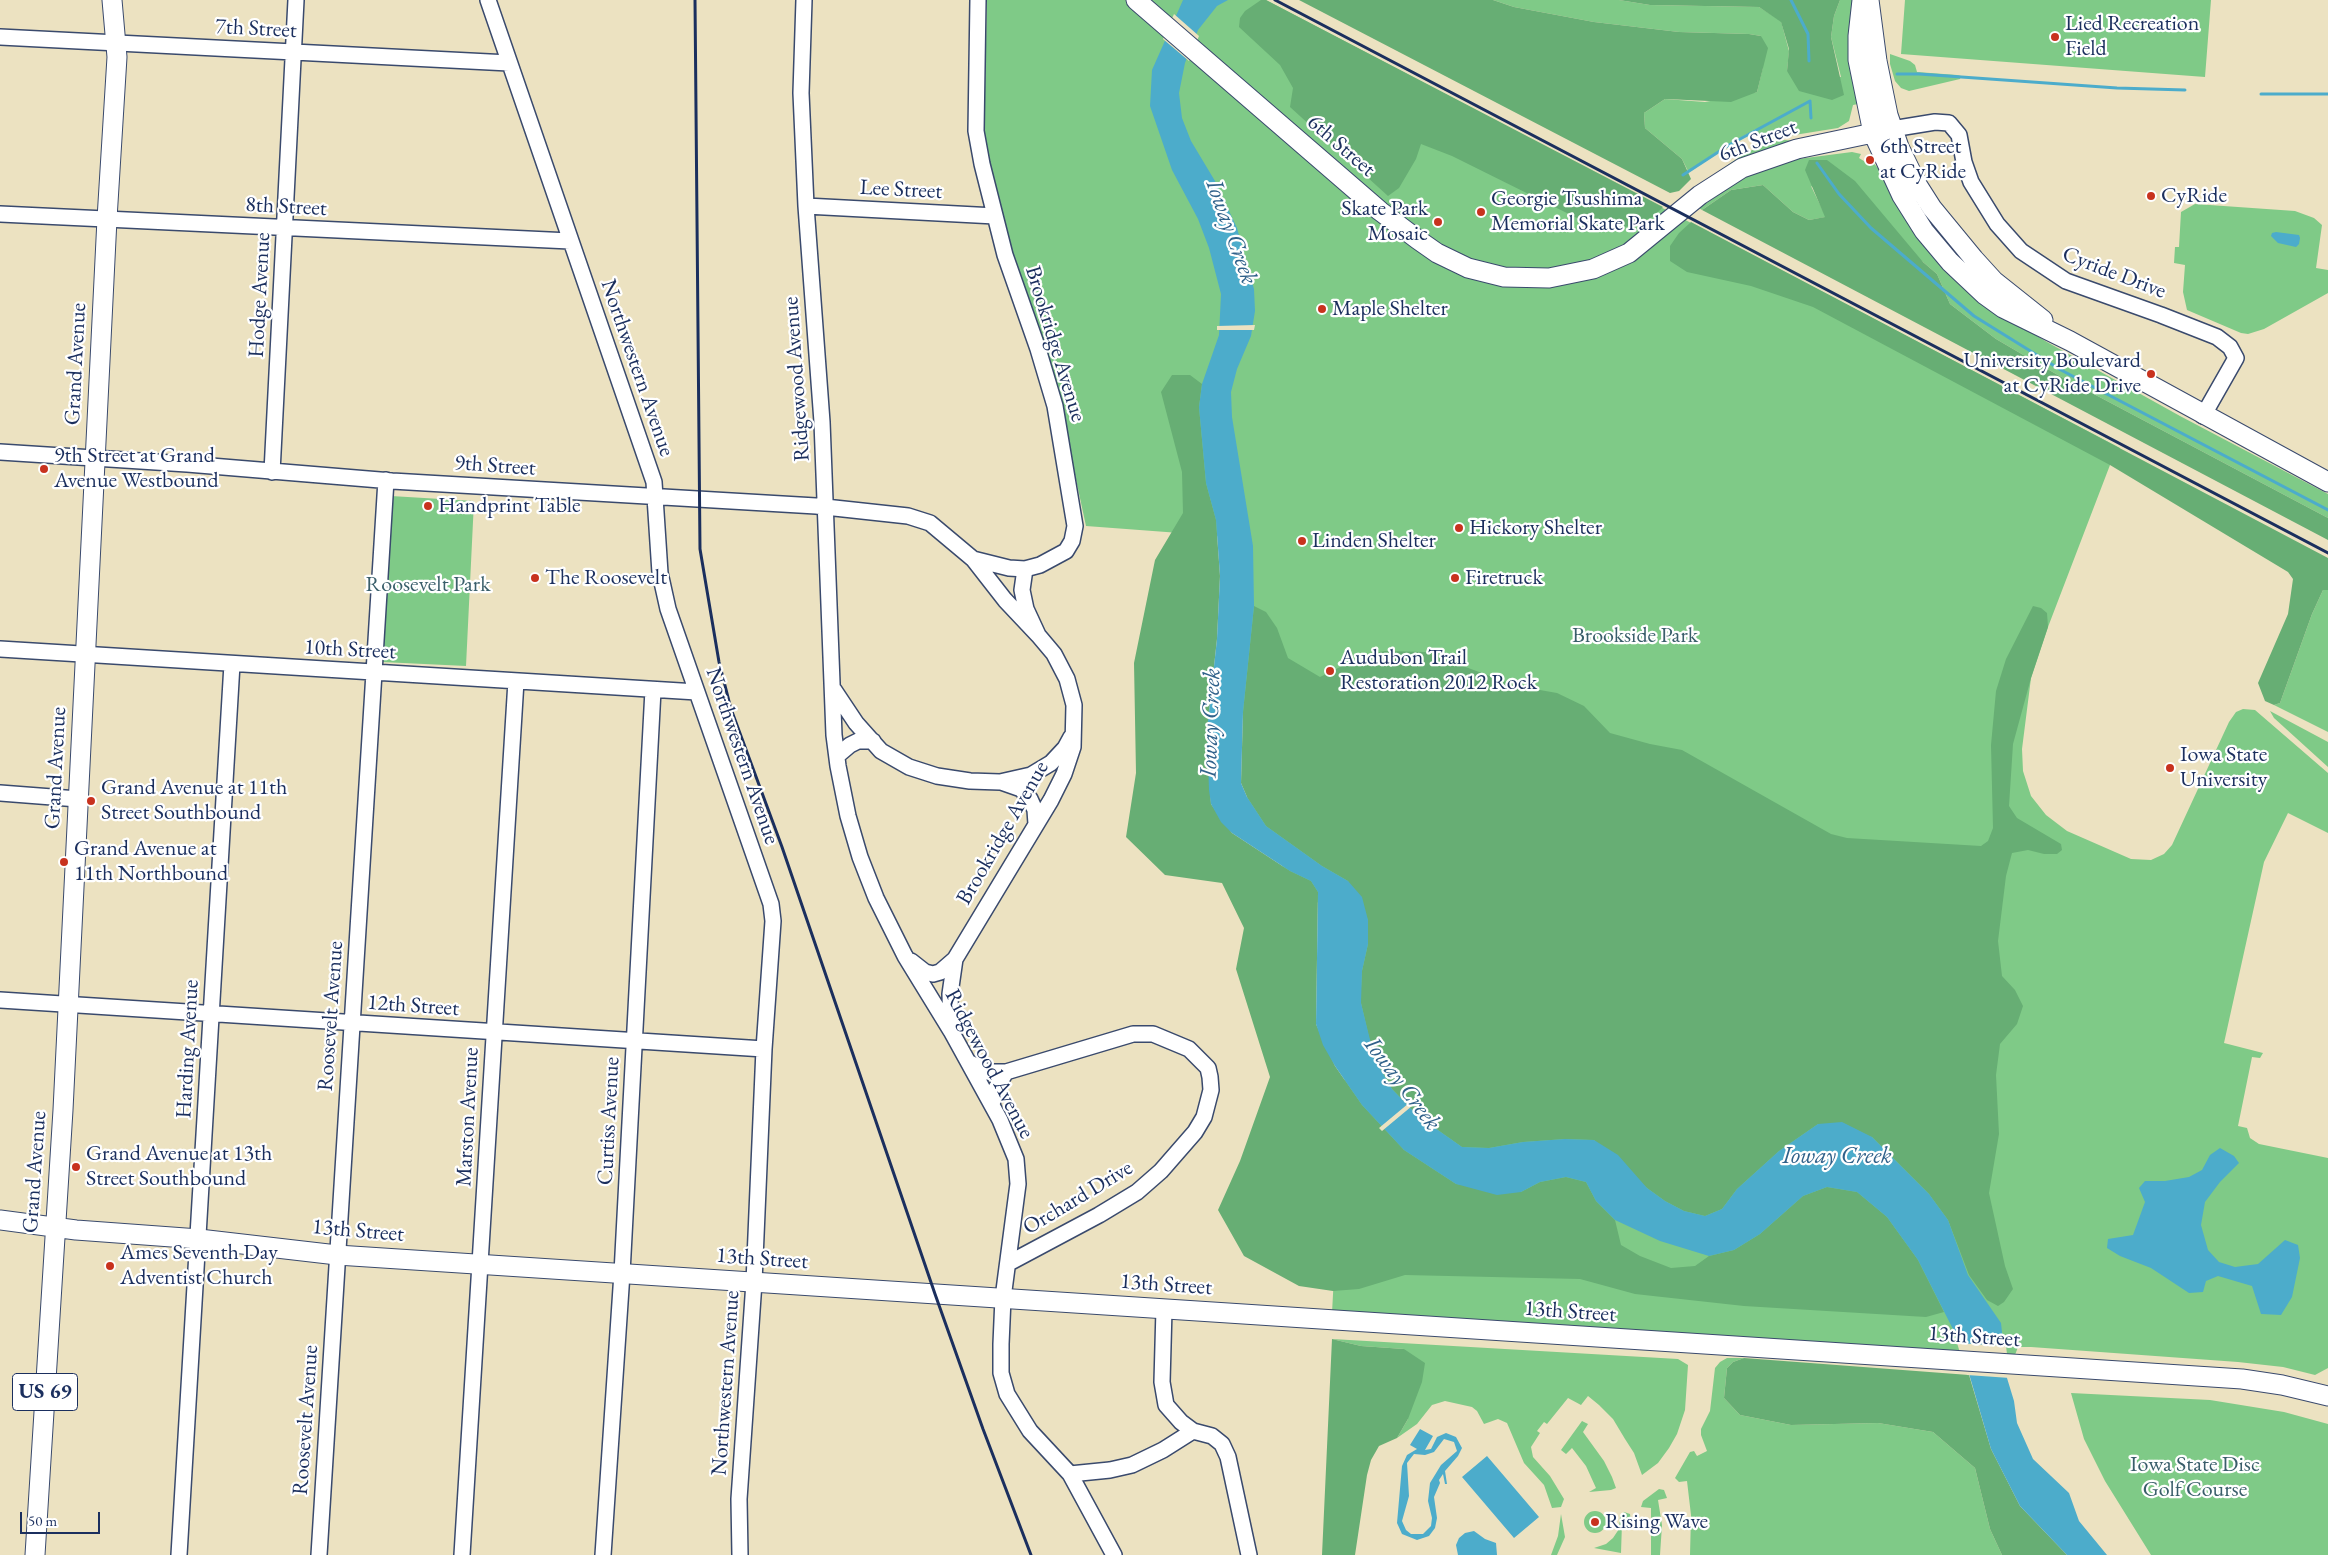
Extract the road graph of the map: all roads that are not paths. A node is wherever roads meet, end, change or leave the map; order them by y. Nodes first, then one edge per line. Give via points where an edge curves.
1 (112, 0) edge
2 (126, 0) edge
3 (296, 0) edge
4 (488, 0) edge
5 (804, 0) edge
6 (978, 0) edge
7 (1136, 0) edge
8 (1862, 0) edge
9 (1869, 0) edge
10 (0, 37) edge
11 (117, 43) junction
12 (293, 52) junction
13 (509, 63) junction
14 (1892, 130) junction
15 (1873, 133) junction
16 (1819, 144) junction
17 (1885, 163) junction
18 (806, 206) junction
19 (0, 214) edge
20 (995, 216) junction
21 (107, 220) junction
22 (284, 228) junction
23 (570, 241) junction
24 (2070, 341) junction
25 (2203, 416) junction
26 (0, 452) edge
27 (95, 459) junction
28 (272, 472) junction
29 (386, 480) junction
30 (2328, 482) edge
31 (656, 497) junction
32 (826, 507) junction
33 (973, 559) junction
34 (1025, 568) junction
35 (1038, 635) junction
36 (0, 649) edge
37 (86, 656) junction
38 (232, 664) junction
39 (374, 673) junction
40 (516, 681) junction
41 (653, 690) junction
42 (834, 690) junction
43 (697, 692) junction
44 (1074, 732) junction
45 (873, 741) junction
46 (837, 756) junction
47 (1000, 782) junction
48 (0, 793) edge
49 (78, 799) junction
50 (1036, 824) junction
51 (905, 956) junction
52 (955, 959) junction
53 (0, 1000) edge
54 (69, 1005) junction
55 (211, 1015) junction
56 (352, 1023) junction
57 (951, 1031) junction
58 (494, 1032) junction
59 (634, 1041) junction
60 (764, 1049) junction
61 (968, 1062) junction
62 (1006, 1072) junction
63 (992, 1105) junction
64 (0, 1220) edge
65 (55, 1228) junction
66 (199, 1239) junction
67 (337, 1255) junction
68 (1009, 1263) junction
69 (481, 1264) junction
70 (622, 1273) junction
71 (754, 1282) junction
72 (1003, 1298) junction
73 (1164, 1309) junction
74 (2328, 1396) edge
75 (1194, 1431) junction
76 (1070, 1474) junction
77 (35, 1555) edge
78 (179, 1555) edge
79 (319, 1555) edge
80 (462, 1555) edge
81 (603, 1555) edge
82 (740, 1555) edge
83 (1114, 1555) edge
84 (1249, 1555) edge

1 - 11 main road, Grand Avenue
2 - 11 main road, Grand Avenue
3 - 12 street, Hodge Avenue
4 - 13 street, Northwestern Avenue
5 - 18 street, Ridgewood Avenue via 801,93
6 - 20 street, Brookridge Avenue via 976,131
7 - 16 main road, 6th Street via 1380,211 1437,253 1485,273 1524,279 1549,278 1612,261 1650,238 1700,195 1742,168
8 - 15 main road via 1858,60
9 - 14 main road via 1877,61
10 - 11 street, 7th Street
11 - 12 street, 7th Street
11 - 21 main road, Grand Avenue
12 - 13 street, 7th Street
12 - 22 street, Hodge Avenue
13 - 23 street, Northwestern Avenue
14 - 15 main road, 6th Street
14 - 24 main road via 1918,186 1948,229 1994,280
14 - 25 street, Cyride Drive via 1935,122 1949,123 1959,135 1971,182 1997,224 2021,251 2066,281 2161,314 2217,337 2230,347 2236,358
15 - 16 main road, 6th Street
15 - 17 main road
16 - 17 main road via 1859,148
17 - 24 main road via 1924,231 1966,278 2003,308
18 - 20 street, Lee Street
18 - 32 street, Ridgewood Avenue
19 - 21 street, 8th Street
20 - 34 street, Brookridge Avenue via 1055,406 1075,526 1066,552 1040,565
21 - 22 street, 8th Street
21 - 27 main road, Grand Avenue
22 - 23 street, 8th Street
22 - 28 street, Hodge Avenue
23 - 31 street, Northwestern Avenue via 651,473
24 - 25 main road
25 - 30 main road
26 - 27 street, 9th Street
27 - 28 street, 9th Street
27 - 37 main road, Grand Avenue
28 - 29 street, 9th Street
29 - 31 street, 9th Street
29 - 39 street, Roosevelt Avenue
31 - 32 street, 9th Street
31 - 43 street, Northwestern Avenue via 660,573 668,609
32 - 33 street, 9th Street via 908,516 930,523
32 - 42 street, Ridgewood Avenue
33 - 34 street, 9th Street
33 - 35 street, 9th Street
34 - 35 street, Brookridge Avenue via 1022,590 1026,609
35 - 44 street, Brookridge Avenue via 1054,654 1067,680 1074,705
36 - 37 street, 10th Street
37 - 38 street, 10th Street
37 - 49 main road, Grand Avenue
38 - 39 street, 10th Street
38 - 55 street, Harding Avenue
39 - 40 street, 10th Street
39 - 56 street, Roosevelt Avenue
40 - 41 street, 10th Street
40 - 58 street, Marston Avenue
41 - 43 street, 10th Street
41 - 59 street, Curtiss Avenue
42 - 45 street via 856,723
42 - 46 street, Ridgewood Avenue
43 - 60 street, Northwestern Avenue via 771,904
44 - 47 street via 1051,763 1031,775
44 - 50 street, Brookridge Avenue via 1073,747 1064,774
45 - 46 street via 850,744
45 - 47 street via 881,751 937,776
46 - 51 street, Ridgewood Avenue via 848,816 860,857
47 - 50 street via 1021,789 1030,799
48 - 49 street
49 - 54 main road, Grand Avenue
50 - 52 street, Brookridge Avenue
51 - 52 street, Brookridge Avenue via 924,972 933,974
51 - 57 street, Ridgewood Avenue
52 - 57 street, Brookridge Avenue via 950,994
53 - 54 street, 12th Street
54 - 55 street, 12th Street
54 - 65 main road, Grand Avenue
55 - 56 street, 12th Street
55 - 66 street, Harding Avenue
56 - 58 street, 12th Street
56 - 67 street, Roosevelt Avenue
57 - 61 street, Ridgewood Avenue
58 - 59 street, 12th Street
58 - 69 street, Marston Avenue
59 - 60 street, 12th Street
59 - 70 street, Curtiss Avenue
60 - 71 street, Northwestern Avenue
61 - 62 street, Orchard Drive via 987,1072
61 - 63 street, Ridgewood Avenue
62 - 63 street via 995,1090
62 - 68 street, Orchard Drive via 1118,1037 1152,1034 1189,1049 1200,1058 1208,1068 1210,1090 1204,1117 1195,1132 1161,1171 1137,1192
63 - 68 street, Ridgewood Avenue via 1016,1159 1018,1176
64 - 65 main road, 13th Street
65 - 66 main road, 13th Street
65 - 77 main road, Grand Avenue / US 69
66 - 67 main road, 13th Street
66 - 78 street, Harding Avenue
67 - 69 main road, 13th Street
67 - 79 street, Roosevelt Avenue
68 - 72 street, Ridgewood Avenue
69 - 70 main road, 13th Street
69 - 80 street, Marston Avenue
70 - 71 main road, 13th Street
70 - 81 street, Curtiss Avenue
71 - 72 main road, 13th Street
71 - 82 street, Northwestern Avenue via 739,1499
72 - 73 main road, 13th Street
72 - 76 street, Ridgewood Avenue via 1002,1373 1007,1394 1030,1431
73 - 74 main road, 13th Street via 2242,1379
73 - 75 street via 1162,1382 1166,1405
75 - 76 street via 1132,1465
75 - 84 street via 1212,1436 1222,1444 1228,1457
76 - 83 street, Ridgewood Avenue

